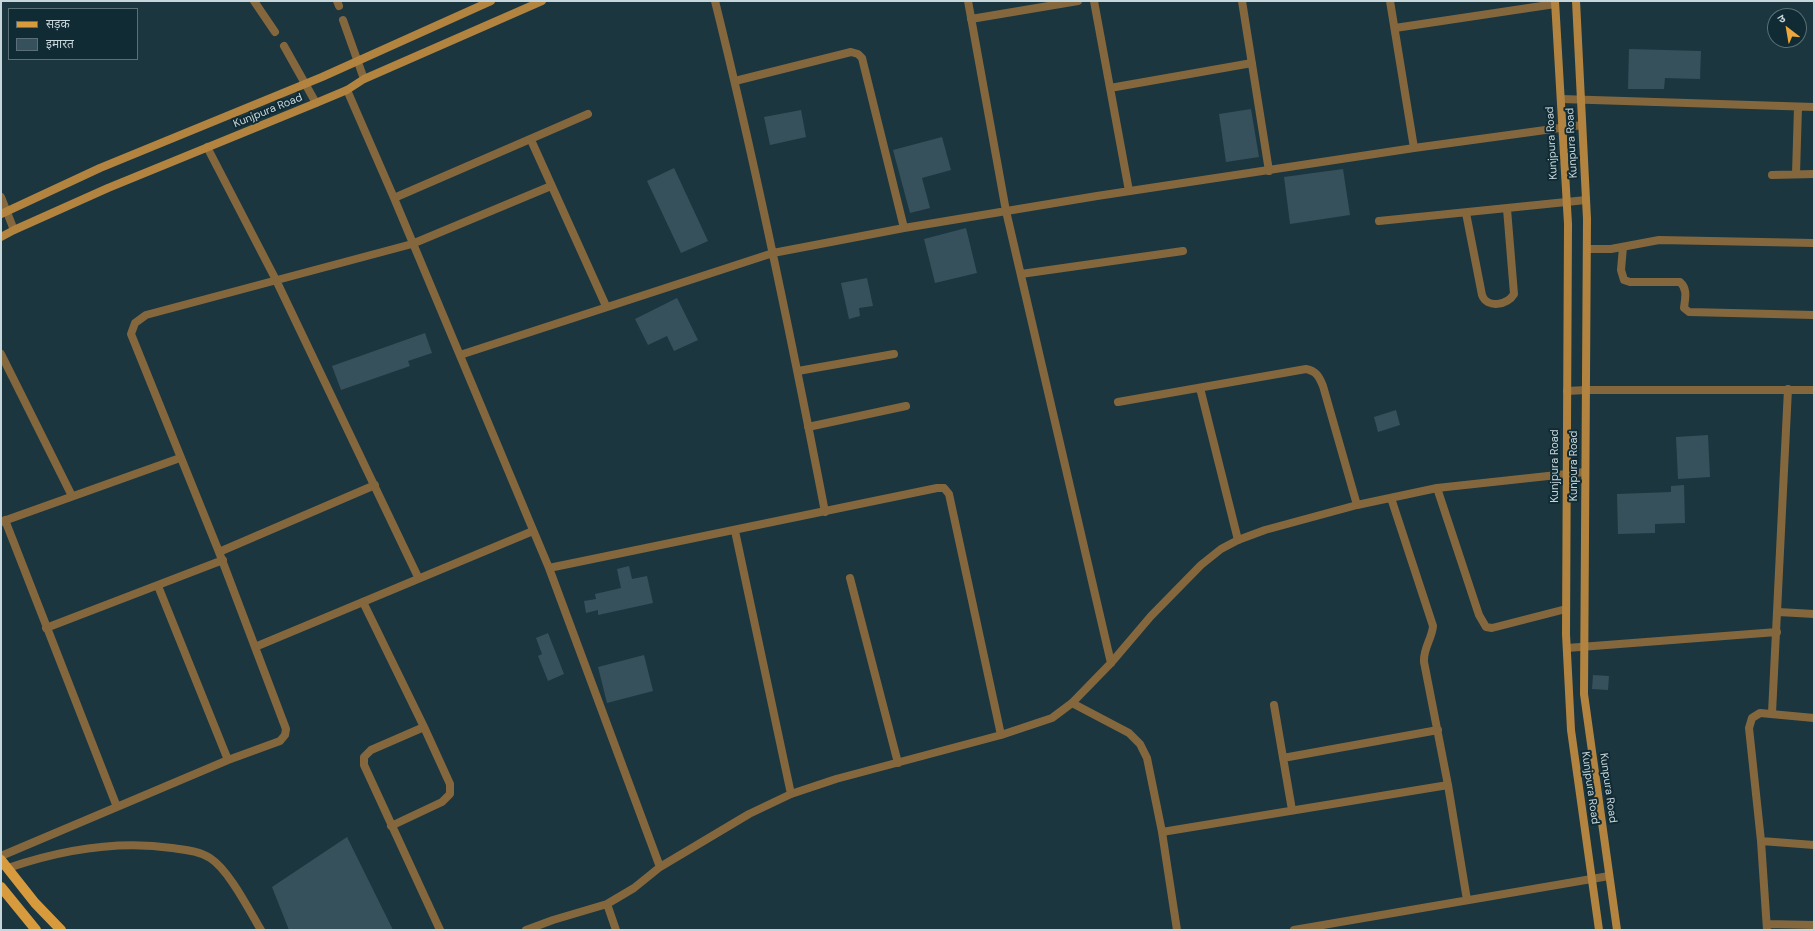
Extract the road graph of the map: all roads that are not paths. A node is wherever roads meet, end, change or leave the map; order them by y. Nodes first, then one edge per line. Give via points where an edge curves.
1 (254, 1) edge
2 (491, 1) edge
3 (542, 1) edge
4 (715, 1) edge
5 (968, 1) edge
6 (1078, 1) edge
7 (1094, 1) edge
8 (1242, 1) edge
9 (1390, 1) edge
10 (1576, 1) edge
11 (1555, 3) edge
12 (971, 19) junction
13 (343, 20) dead end
14 (1395, 28) junction
15 (275, 32) dead end
16 (284, 46) dead end
17 (357, 61) junction
18 (1252, 63) junction
19 (364, 79) junction
20 (735, 82) junction
21 (306, 83) junction
22 (1110, 88) junction
23 (346, 90) junction
24 (1561, 99) junction
25 (1581, 99) junction
26 (316, 103) junction
27 (1798, 107) junction
28 (1814, 107) edge
29 (588, 114) dead end
30 (1582, 125) junction
31 (1562, 128) junction
32 (531, 140) junction
33 (207, 148) junction
34 (1414, 148) junction
35 (1269, 171) junction
36 (1796, 174) junction
37 (1814, 174) edge
38 (1772, 175) dead end
39 (551, 186) junction
40 (1129, 191) junction
41 (1, 198) edge
42 (394, 198) junction
43 (1586, 200) junction
44 (1566, 203) junction
45 (1508, 209) junction
46 (1006, 211) junction
47 (4, 212) edge
48 (1466, 213) junction
49 (1379, 221) dead end
50 (904, 228) junction
51 (14, 230) junction
52 (1, 237) edge
53 (1814, 243) edge
54 (412, 244) junction
55 (1623, 247) junction
56 (1587, 249) junction
57 (1183, 251) dead end
58 (773, 253) junction
59 (1020, 274) junction
60 (276, 280) junction
61 (606, 306) junction
62 (1814, 315) edge
63 (1, 354) edge
64 (894, 354) dead end
65 (460, 355) junction
66 (798, 371) junction
67 (1200, 388) junction
68 (1788, 389) junction
69 (1586, 390) junction
70 (1814, 390) edge
71 (1567, 391) junction
72 (1118, 402) dead end
73 (906, 406) dead end
74 (808, 426) junction
75 (180, 458) junction
76 (1585, 472) junction
77 (1566, 474) junction
78 (375, 485) junction
79 (1437, 488) junction
80 (72, 496) junction
81 (1390, 498) junction
82 (1357, 505) junction
83 (825, 512) junction
84 (3, 521) edge
85 (534, 531) junction
86 (735, 531) junction
87 (1238, 540) junction
88 (220, 552) junction
89 (223, 560) junction
90 (549, 568) junction
91 (418, 577) junction
92 (850, 578) dead end
93 (158, 586) junction
94 (363, 602) junction
95 (1566, 609) junction
96 (1778, 612) junction
97 (1814, 614) edge
98 (46, 628) junction
99 (1776, 632) junction
100 (1584, 646) junction
101 (255, 647) junction
102 (1567, 648) junction
103 (1111, 662) junction
104 (1072, 703) junction
105 (1274, 705) dead end
106 (1772, 713) junction
107 (1814, 718) edge
108 (424, 727) junction
109 (1438, 730) junction
110 (1001, 735) junction
111 (1283, 758) junction
112 (228, 760) junction
113 (898, 763) junction
114 (1448, 785) junction
115 (791, 794) junction
116 (117, 807) junction
117 (1292, 810) junction
118 (391, 826) junction
119 (1162, 832) junction
120 (1761, 841) junction
121 (1814, 845) edge
122 (1, 856) edge
123 (1, 860) edge
124 (660, 867) junction
125 (8, 868) junction
126 (1609, 876) junction
127 (1592, 879) junction
128 (1, 887) edge
129 (1466, 900) junction
130 (607, 904) junction
131 (1814, 925) edge
132 (1767, 927) edge
133 (1307, 929) edge
134 (36, 930) edge
135 (61, 930) edge
136 (261, 930) edge
137 (440, 930) edge
138 (526, 930) edge
139 (616, 930) edge
140 (1177, 930) edge
141 (1294, 930) edge
142 (1599, 930) edge
143 (1617, 930) edge

1 - 15 street
2 - 17 street, Kunjpura Road
3 - 19 street, Kunjpura Road
4 - 20 street
5 - 12 street
6 - 12 street
7 - 22 street
8 - 18 street
9 - 14 street
10 - 25 street, Kunpura Road
11 - 14 street
11 - 24 street, Kunjpura Road
12 - 46 street
13 - 17 street
14 - 34 street
16 - 21 street
17 - 19 street
17 - 21 street, Kunjpura Road
18 - 22 street
18 - 35 street
19 - 23 street, Kunjpura Road
20 - 50 street via 851,52 858,54 862,58
20 - 58 street
21 - 26 street
21 - 47 street, Kunjpura Road via 100,168
22 - 40 street
23 - 26 street, Kunjpura Road
23 - 42 street
24 - 25 street
24 - 31 street, Kunjpura Road
25 - 27 street
25 - 30 street, Kunpura Road
26 - 33 street, Kunjpura Road
27 - 28 street
27 - 36 street
29 - 32 street
30 - 31 street
30 - 43 street, Kunpura Road
31 - 34 street
31 - 44 street, Kunjpura Road
32 - 39 street
32 - 42 street
33 - 51 street, Kunjpura Road
33 - 60 street
34 - 35 street
35 - 40 street
36 - 37 street
36 - 38 street
39 - 54 street
39 - 61 street
40 - 46 street
41 - 47 street
42 - 54 street
43 - 44 street
43 - 56 street, Kunpura Road
44 - 45 street
44 - 71 street, Kunjpura Road
45 - 48 street
45 - 48 street via 1514,294 1508,301 1490,304 1486,303 1482,295
46 - 50 street
46 - 59 street
47 - 51 street
48 - 49 street
50 - 58 street
51 - 52 street, Kunjpura Road
53 - 55 street via 1659,240
54 - 60 street
54 - 65 street
55 - 56 street
55 - 62 street via 1621,270 1624,280 1680,282 1685,291 1684,308 1689,312
56 - 69 street, Kunpura Road
57 - 59 street
58 - 61 street
58 - 66 street
59 - 103 street
60 - 75 street via 146,316 134,323 131,334
60 - 78 street
61 - 65 street
63 - 80 street
64 - 66 street
65 - 85 street
66 - 74 street
67 - 72 street
67 - 82 street via 1306,369 1313,370 1320,377 1323,386
67 - 87 street
68 - 69 street
68 - 70 street
68 - 96 street
69 - 71 street
69 - 76 street, Kunpura Road
71 - 77 street, Kunjpura Road
73 - 74 street
74 - 83 street
75 - 80 street
75 - 88 street
76 - 77 street
76 - 100 street, Kunpura Road
77 - 79 street
77 - 95 street, Kunjpura Road
78 - 88 street
78 - 91 street
79 - 81 street
79 - 95 street via 1479,615 1486,627 1492,628
80 - 84 street
81 - 82 street
81 - 109 street via 1432,626 1432,634 1424,654
82 - 87 street via 1264,530
83 - 86 street
83 - 110 street via 937,488 944,488 949,494
84 - 98 street
85 - 90 street
85 - 91 street
86 - 90 street
86 - 115 street
87 - 103 street via 1221,549 1201,565
88 - 89 street
89 - 93 street
89 - 101 street
90 - 124 street
91 - 94 street
92 - 113 street
93 - 98 street
93 - 112 street
94 - 101 street
94 - 108 street
95 - 102 street, Kunjpura Road
96 - 97 street
96 - 99 street
98 - 116 street
99 - 100 street
99 - 106 street
100 - 102 street
100 - 126 street, Kunpura Road via 1584,694
101 - 112 street via 286,729 285,735 280,741
102 - 127 street, Kunjpura Road via 1572,730
103 - 104 street
104 - 110 street via 1052,718
104 - 119 street via 1129,733 1140,744 1147,758
105 - 111 street
106 - 107 street
106 - 120 street via 1760,713 1752,718 1749,728
108 - 118 street via 450,784 450,794 442,802
108 - 118 street via 371,750 364,757 364,765
109 - 111 street
109 - 114 street
110 - 113 street
111 - 117 street
112 - 116 street
113 - 115 street
114 - 117 street
114 - 129 street
115 - 124 street via 749,814
116 - 122 street
117 - 119 street
118 - 137 street
119 - 140 street
120 - 121 street
120 - 132 street
123 - 125 main road
124 - 130 street via 634,888
125 - 135 main road
125 - 136 street via 67,851 107,845 150,845 194,851 211,858 224,871
126 - 127 street
126 - 143 street, Kunpura Road
127 - 129 street
127 - 142 street, Kunjpura Road
128 - 134 main road
129 - 133 street
130 - 138 street
130 - 139 street
131 - 132 street
133 - 141 street

